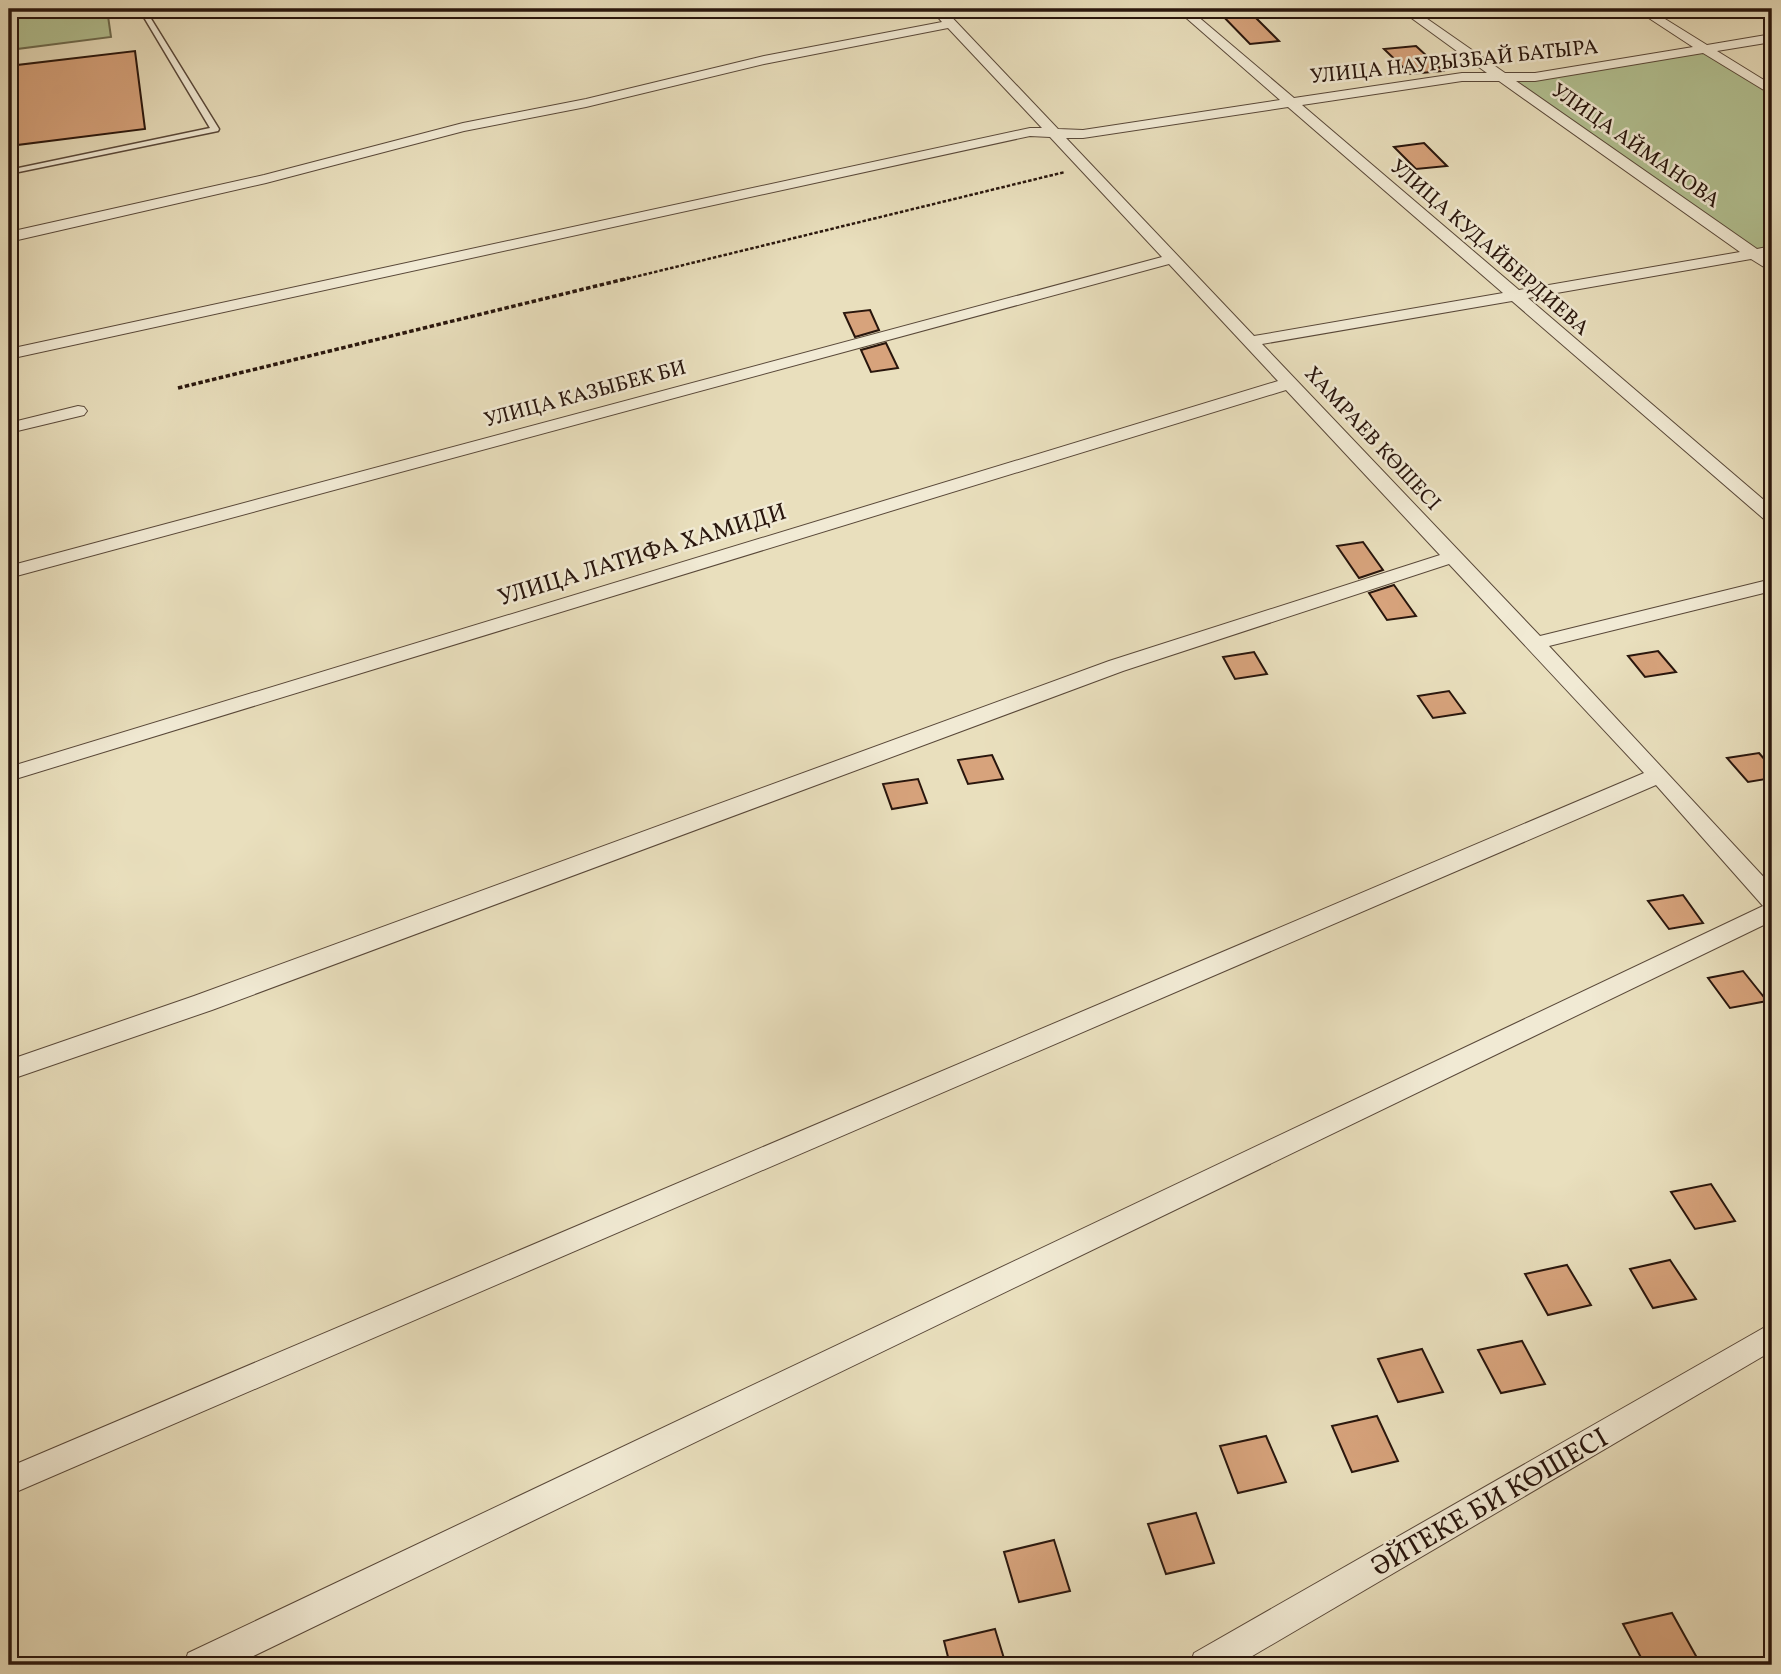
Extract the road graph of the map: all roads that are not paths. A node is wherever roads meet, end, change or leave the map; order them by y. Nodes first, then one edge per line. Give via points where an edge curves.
1 (142, 9) edge
2 (937, 9) edge
3 (1182, 9) edge
4 (1405, 9) edge
5 (1640, 9) edge
6 (951, 24) junction
7 (1772, 38) edge
8 (1703, 48) junction
9 (1504, 77) junction
10 (1772, 91) edge
11 (1290, 100) junction
12 (1056, 132) junction
13 (9, 172) edge
14 (9, 237) edge
15 (1772, 251) edge
16 (1754, 254) junction
17 (1174, 258) junction
18 (1772, 267) edge
19 (1513, 294) junction
20 (1252, 341) junction
21 (9, 354) edge
22 (1291, 383) junction
23 (78, 411) dead end
24 (9, 428) edge
25 (1772, 516) edge
26 (1452, 557) junction
27 (9, 572) edge
28 (1772, 586) edge
29 (1533, 644) junction
30 (9, 774) edge
31 (1659, 775) junction
32 (1772, 901) edge
33 (1772, 911) edge
34 (9, 1070) edge
35 (1772, 1336) edge
36 (9, 1480) edge
37 (200, 1665) edge
38 (1206, 1665) edge

1 - 13 lane via 215,129
2 - 6 street, ХАМРАЕВ КӨШЕСІ
3 - 11 street, УЛИЦА КУДАЙБЕРДИЕВА
4 - 9 street, УЛИЦА АЙМАНОВА
5 - 8 street
6 - 12 street, ХАМРАЕВ КӨШЕСІ
6 - 14 street via 463,127 266,179
7 - 8 street, УЛИЦА НАУРЫЗБАЙ БАТЫРА
8 - 9 street, УЛИЦА НАУРЫЗБАЙ БАТЫРА via 1535,77
8 - 10 street
9 - 11 street, УЛИЦА НАУРЫЗБАЙ БАТЫРА via 1462,77
9 - 16 street, УЛИЦА АЙМАНОВА
11 - 12 street, УЛИЦА НАУРЫЗБАЙ БАТЫРА via 1083,134
11 - 19 street, УЛИЦА КУДАЙБЕРДИЕВА
12 - 17 street, ХАМРАЕВ КӨШЕСІ
12 - 21 street, УЛИЦА НАУРЫЗБАЙ БАТЫРА via 1030,132
15 - 16 street
16 - 18 street, УЛИЦА АЙМАНОВА
16 - 19 street
17 - 20 street, ХАМРАЕВ КӨШЕСІ
17 - 27 street, УЛИЦА КАЗЫБЕК БИ
19 - 20 street
19 - 25 street, УЛИЦА КУДАЙБЕРДИЕВА
20 - 22 street, ХАМРАЕВ КӨШЕСІ
22 - 26 street, ХАМРАЕВ КӨШЕСІ
22 - 30 street, УЛИЦА ЛАТИФА ХАМИДИ
23 - 24 street
26 - 29 street, ХАМРАЕВ КӨШЕСІ
26 - 34 street via 1116,666 203,1003
28 - 29 street
29 - 31 street, ХАМРАЕВ КӨШЕСІ
31 - 32 street, ХАМРАЕВ КӨШЕСІ
31 - 36 street
33 - 37 street
35 - 38 street, ӘЙТЕКЕ БИ КӨШЕСІ

